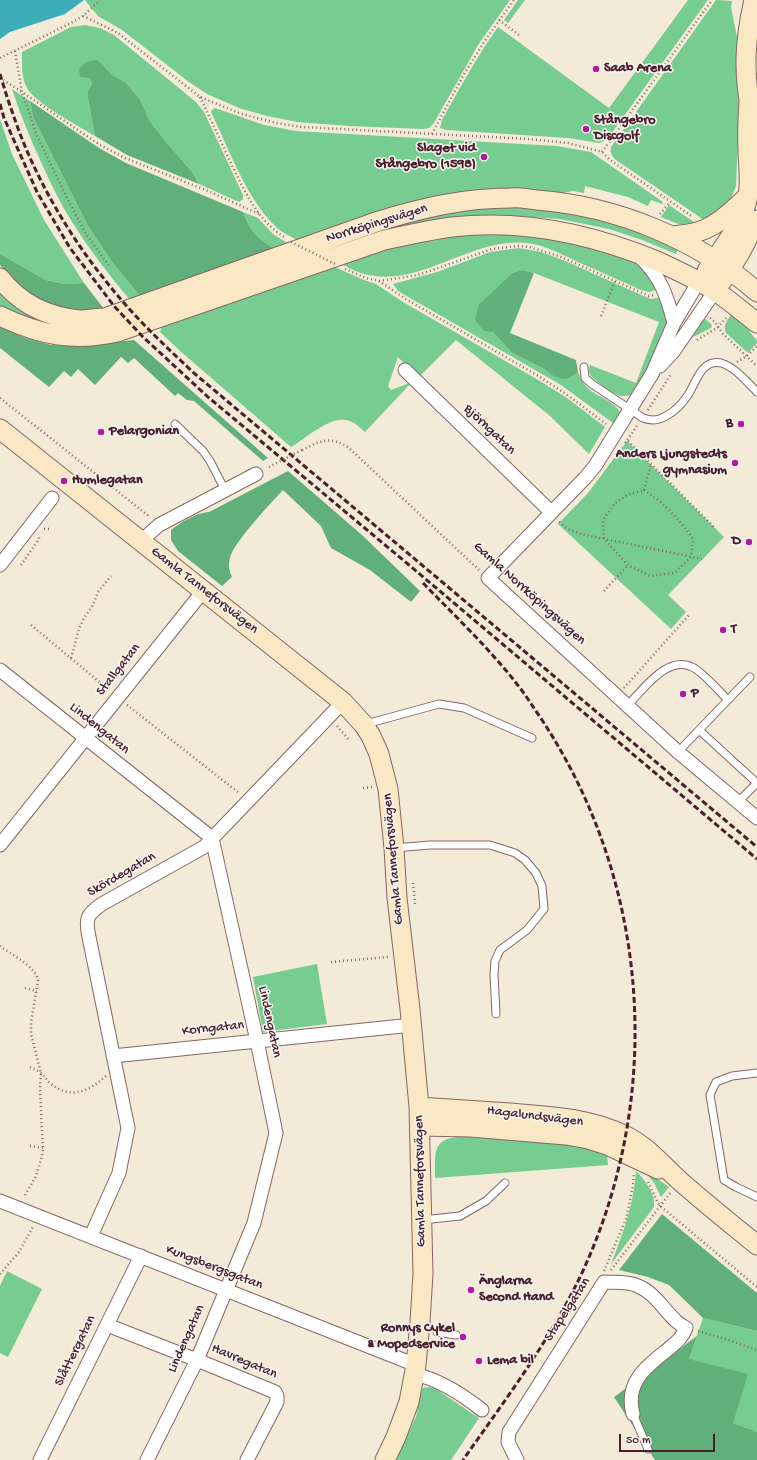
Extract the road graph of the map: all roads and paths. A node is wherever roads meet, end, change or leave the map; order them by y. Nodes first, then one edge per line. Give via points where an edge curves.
1 (100, 0) edge
2 (514, 0) edge
3 (712, 0) edge
4 (754, 0) edge
5 (83, 16) junction
6 (500, 20) junction
7 (519, 35) dead end
8 (15, 51) junction
9 (0, 58) edge
10 (0, 78) edge
11 (22, 92) junction
12 (200, 97) junction
13 (749, 100) junction
14 (432, 134) junction
15 (757, 139) edge
16 (602, 152) junction
17 (748, 196) junction
18 (670, 202) junction
19 (259, 214) junction
20 (660, 214) dead end
21 (757, 220) edge
22 (707, 228) junction
23 (671, 236) junction
24 (636, 253) junction
25 (722, 266) junction
26 (110, 268) dead end
27 (0, 278) edge
28 (379, 281) junction
29 (615, 281) junction
30 (707, 286) junction
31 (666, 292) junction
32 (757, 292) edge
33 (735, 305) junction
34 (701, 310) junction
35 (0, 316) edge
36 (601, 316) dead end
37 (674, 323) junction
38 (757, 323) edge
39 (718, 327) junction
40 (696, 341) dead end
41 (757, 346) edge
42 (746, 356) junction
43 (757, 366) edge
44 (584, 367) dead end
45 (729, 367) junction
46 (405, 370) dead end
47 (673, 371) dead end
48 (652, 374) junction
49 (757, 392) edge
50 (0, 398) edge
51 (630, 409) junction
52 (643, 418) junction
53 (175, 424) dead end
54 (0, 429) edge
55 (616, 431) junction
56 (627, 441) junction
57 (622, 445) dead end
58 (651, 464) junction
59 (269, 467) dead end
60 (256, 474) dead end
61 (226, 490) junction
62 (644, 490) junction
63 (52, 498) dead end
64 (550, 514) junction
65 (159, 525) junction
66 (715, 528) dead end
67 (43, 530) dead end
68 (604, 539) junction
69 (141, 541) junction
70 (690, 557) junction
71 (702, 560) dead end
72 (0, 564) edge
73 (21, 565) dead end
74 (628, 565) junction
75 (111, 576) dead end
76 (488, 578) junction
77 (204, 590) junction
78 (604, 591) dead end
79 (689, 615) dead end
80 (31, 625) dead end
81 (71, 658) junction
82 (0, 670) edge
83 (750, 677) dead end
84 (617, 696) junction
85 (118, 698) junction
86 (728, 700) junction
87 (343, 702) junction
88 (627, 706) junction
89 (330, 716) junction
90 (364, 725) junction
91 (699, 730) junction
92 (532, 738) dead end
93 (86, 739) junction
94 (349, 740) dead end
95 (678, 752) junction
96 (376, 787) dead end
97 (364, 788) dead end
98 (249, 801) junction
99 (738, 802) junction
100 (757, 818) edge
101 (212, 838) junction
102 (0, 845) edge
103 (394, 848) junction
104 (412, 876) dead end
105 (415, 911) dead end
106 (0, 946) edge
107 (393, 957) dead end
108 (331, 962) dead end
109 (25, 988) dead end
110 (37, 991) junction
111 (496, 1014) dead end
112 (412, 1025) junction
113 (257, 1041) junction
114 (114, 1062) junction
115 (30, 1067) dead end
116 (41, 1073) junction
117 (757, 1073) edge
118 (419, 1107) junction
119 (420, 1126) junction
120 (30, 1146) dead end
121 (43, 1148) junction
122 (636, 1167) dead end
123 (646, 1178) dead end
124 (680, 1181) junction
125 (505, 1183) dead end
126 (757, 1197) edge
127 (0, 1201) edge
128 (659, 1205) junction
129 (17, 1208) junction
130 (37, 1215) junction
131 (422, 1220) junction
132 (91, 1236) junction
133 (757, 1245) edge
134 (140, 1256) junction
135 (0, 1274) edge
136 (604, 1282) junction
137 (757, 1287) edge
138 (226, 1289) junction
139 (107, 1325) junction
140 (686, 1328) junction
141 (437, 1332) dead end
142 (456, 1335) dead end
143 (757, 1350) edge
144 (197, 1360) junction
145 (415, 1370) junction
146 (482, 1410) dead end
147 (633, 1414) joint
148 (648, 1449) dead end
149 (40, 1460) edge
150 (147, 1460) edge
151 (247, 1460) edge
152 (385, 1460) edge
153 (517, 1460) edge

1 - 5 path
2 - 6 path
3 - 16 path
4 - 13 street via 746,41 745,69
5 - 8 path
5 - 12 path via 118,32
6 - 7 path
6 - 14 path via 464,74
8 - 9 path
8 - 11 path
10 - 11 path
11 - 19 path via 100,145 125,158
11 - 26 path via 37,136 67,198 86,234
12 - 14 path via 239,113 289,125
12 - 19 path via 245,191
13 - 15 street
13 - 17 street
14 - 16 path via 568,143
16 - 18 path
17 - 22 street
17 - 25 street via 744,211 730,236
18 - 20 path
18 - 22 path
19 - 28 path, bridge via 291,242 366,278
21 - 25 street via 740,253
22 - 23 street via 694,233
23 - 25 street, Norrköpingsvägen
23 - 27 street, Norrköpingsvägen via 625,217 593,208 511,197 448,203 413,210 105,318 82,320 42,311 14,294
24 - 30 street, Norrköpingsvägen
24 - 31 street via 657,276
24 - 35 street, Norrköpingsvägen via 584,236 531,227 454,227 384,240 100,336 56,335 31,329
25 - 30 street
25 - 32 street, Norrköpingsvägen
28 - 29 path via 418,275 492,249 519,246 548,251
28 - 55 path via 540,377
29 - 31 path via 648,296
29 - 36 path
30 - 33 street, Norrköpingsvägen
30 - 34 street
30 - 37 street
31 - 37 street
33 - 38 street, Norrköpingsvägen
33 - 39 path
34 - 39 path
34 - 48 street via 673,352
37 - 48 street
39 - 40 path
39 - 42 path
41 - 42 path
42 - 43 path
42 - 45 path
44 - 51 lane via 586,378 592,384
45 - 49 lane
45 - 52 lane via 721,363 712,363 704,368 679,408 655,420
46 - 64 street, Björngatan
47 - 52 path
48 - 51 street
50 - 65 path
51 - 52 lane
51 - 55 street
52 - 56 path
53 - 61 lane via 203,451
54 - 69 street, Gamla Tanneforsvägen
55 - 56 path
55 - 64 street via 595,466
56 - 57 path
56 - 58 path
58 - 62 path
58 - 66 path
59 - 76 path, Gamla Norrköpingsvägen, bridge via 327,439 343,444
60 - 61 street
61 - 65 street
62 - 68 path via 627,495 614,504 603,520
62 - 70 path via 659,500 681,522 693,540
63 - 72 street
64 - 68 path via 568,529
64 - 76 street
65 - 69 street
67 - 73 path
68 - 70 path
68 - 74 path
69 - 77 street, Gamla Tanneforsvägen
70 - 71 path
70 - 74 path via 674,573 650,576
74 - 78 path
75 - 81 path via 98,592 84,618
76 - 84 street, Gamla Norrköpingsvägen
77 - 85 street, Stallgatan
77 - 87 street, Gamla Tanneforsvägen
79 - 84 path
80 - 81 path
81 - 85 path
82 - 93 street, Lindengatan
83 - 86 lane
84 - 88 street, Gamla Norrköpingsvägen
85 - 93 street, Stallgatan
85 - 98 path
86 - 88 lane via 696,669 684,664 670,666 658,674
86 - 91 lane
87 - 89 street, Skördegatan
87 - 90 street, Gamla Tanneforsvägen
88 - 95 street, Gamla Norrköpingsvägen
89 - 94 path via 339,724 337,726
89 - 98 street, Skördegatan
90 - 92 lane via 439,704 464,708
90 - 103 street, Gamla Tanneforsvägen via 384,769
91 - 95 lane
91 - 99 lane via 757,783
93 - 101 street, Lindengatan
93 - 102 street, Stallgatan
95 - 99 street, Gamla Norrköpingsvägen
96 - 97 path
98 - 101 street, Skördegatan
99 - 100 street, Gamla Norrköpingsvägen
101 - 113 street, Lindengatan
101 - 114 street, Skördegatan via 204,847 102,904 87,918
103 - 111 lane via 490,845 514,853 525,860 536,873 542,886 544,908 527,930 497,955 494,974
103 - 112 street, Gamla Tanneforsvägen
104 - 105 path
106 - 110 path via 33,969 38,980
107 - 108 path
109 - 110 path
110 - 116 path via 31,1034
112 - 113 street, Korngatan
112 - 118 street, Gamla Tanneforsvägen
113 - 114 street, Korngatan
113 - 138 street, Lindengatan via 276,1133 254,1223
114 - 116 path via 97,1084 80,1092 70,1093 55,1087
114 - 132 street, Skördegatan via 128,1128 119,1173
115 - 116 path
116 - 121 path
117 - 126 lane via 732,1076 716,1082 710,1095 724,1180
118 - 119 street, Gamla Tanneforsvägen
118 - 124 street, Hagalundsvägen via 540,1115 591,1124 626,1136 642,1146
119 - 124 street, Hagalundsvägen via 538,1131 588,1139 623,1152
119 - 131 street, Gamla Tanneforsvägen
120 - 121 path
121 - 129 path via 36,1176
122 - 136 path via 626,1220 604,1269
123 - 128 path
124 - 128 path
124 - 133 street, Hagalundsvägen
125 - 131 lane via 486,1201 460,1216
127 - 129 street, Kungsbergsgatan
128 - 136 path
128 - 137 path
129 - 130 street, Kungsbergsgatan
130 - 132 street, Kungsbergsgatan
130 - 135 path via 19,1252
131 - 145 street, Gamla Tanneforsvägen via 422,1298
132 - 134 street, Kungsbergsgatan
134 - 138 street, Kungsbergsgatan
134 - 139 street, Slåttergatan
136 - 140 street, Stapelgatan via 637,1285 646,1290
136 - 153 street, Stapelgatan via 509,1432 508,1442
138 - 144 street, Lindengatan
138 - 145 street, Kungsbergsgatan
139 - 144 street, Havregatan
139 - 149 street, Slåttergatan
140 - 143 path
140 - 147 street via 682,1338 654,1360 638,1377 632,1389 630,1404
141 - 142 lane
144 - 150 street, Lindengatan
144 - 151 street, Havregatan via 272,1390 277,1396 277,1402
145 - 146 street, Kungsbergsgatan
145 - 152 street, Gamla Tanneforsvägen via 409,1402
147 - 148 lane

